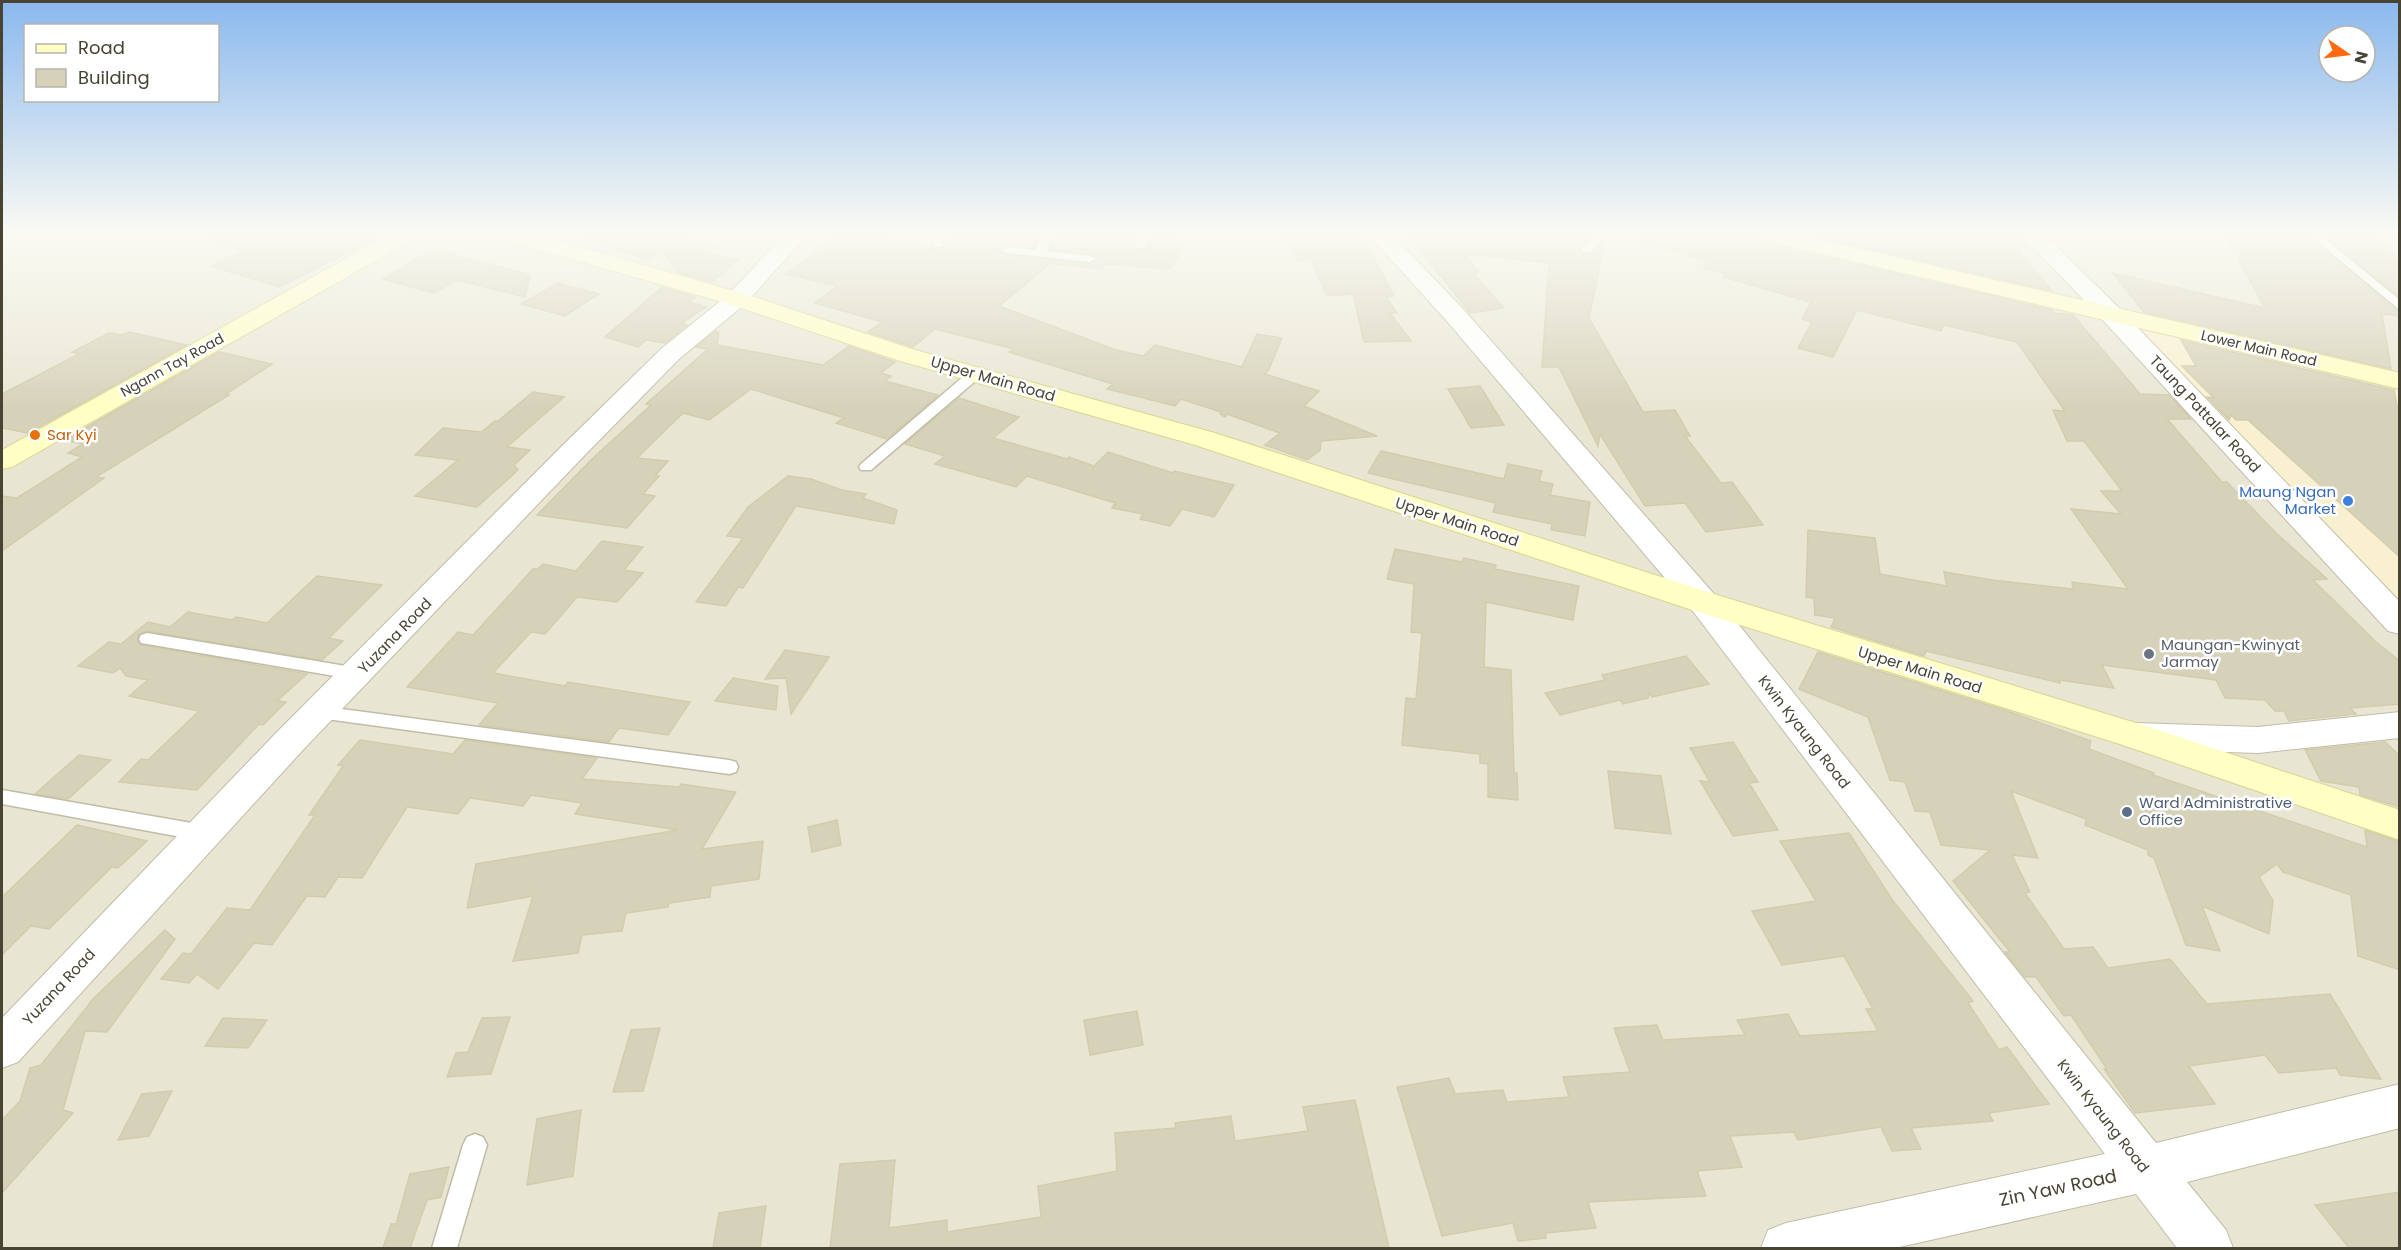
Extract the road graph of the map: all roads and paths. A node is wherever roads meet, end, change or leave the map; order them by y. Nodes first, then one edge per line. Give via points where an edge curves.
1 (302, 292) edge
2 (714, 292) edge
3 (743, 292) edge
4 (1434, 292) edge
5 (2023, 292) edge
6 (2090, 292) edge
7 (2383, 292) edge
8 (737, 299) junction
9 (2400, 306) edge
10 (2109, 312) junction
11 (975, 374) junction
12 (2400, 381) edge
13 (2, 461) edge
14 (866, 468) dead end
15 (1703, 603) junction
16 (2400, 623) edge
17 (147, 639) dead end
18 (358, 674) junction
19 (319, 712) junction
20 (2400, 725) edge
21 (2136, 736) junction
22 (729, 767) dead end
23 (2, 797) edge
24 (2400, 825) edge
25 (203, 833) junction
26 (2, 1048) edge
27 (2400, 1106) edge
28 (475, 1145) dead end
29 (2145, 1169) junction
30 (444, 1248) edge
31 (1786, 1248) edge
32 (2208, 1248) edge

1 - 13 main road, Ngann Tay Road
2 - 8 main road, Upper Main Road
3 - 8 street, Yuzana Road
4 - 15 street, Kwin Kyaung Road
5 - 10 main road, Lower Main Road
6 - 10 street, Taung Pattalar Road
7 - 9 lane
8 - 11 main road, Upper Main Road
8 - 18 street, Yuzana Road via 662,362
10 - 12 main road, Lower Main Road
10 - 16 street, Taung Pattalar Road
11 - 14 lane
11 - 15 main road, Upper Main Road via 1205,439
15 - 21 main road, Upper Main Road
15 - 29 street, Kwin Kyaung Road
17 - 18 lane
18 - 19 street, Yuzana Road
19 - 22 lane
19 - 25 street, Yuzana Road
20 - 21 street via 2258,740
21 - 24 main road, Upper Main Road
23 - 25 lane
25 - 26 street, Yuzana Road
27 - 29 street, Zin Yaw Road
28 - 30 lane
29 - 31 street, Zin Yaw Road
29 - 32 street, Kwin Kyaung Road

